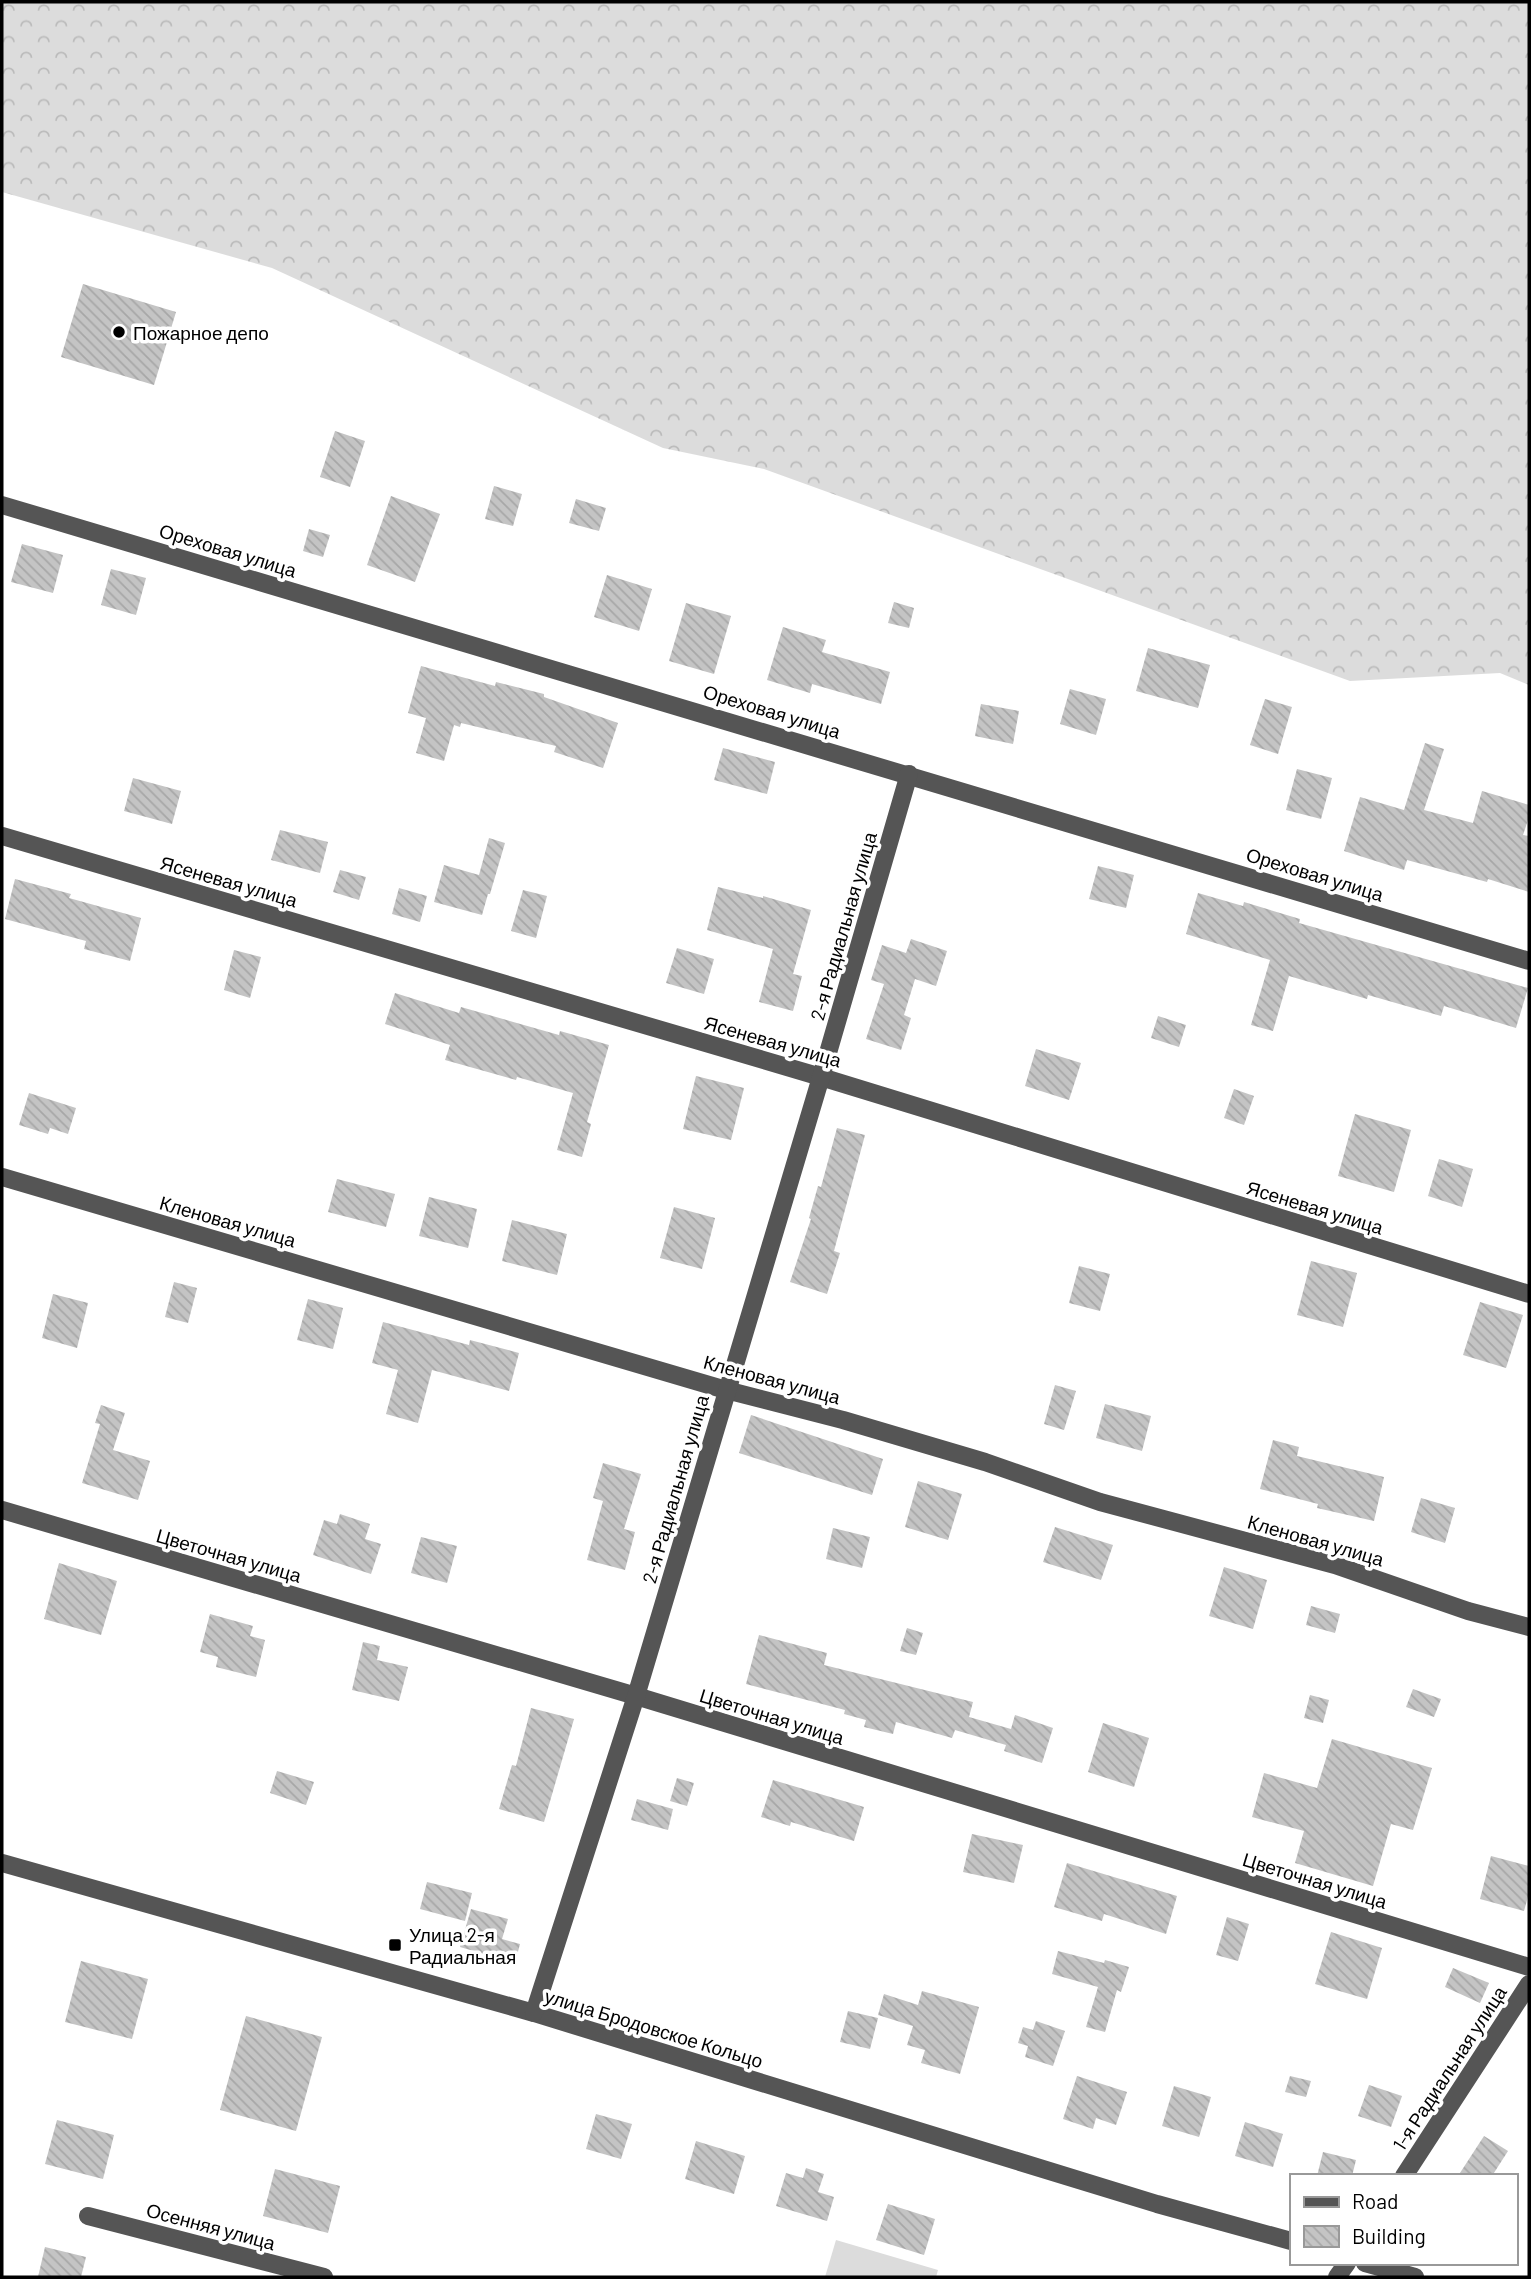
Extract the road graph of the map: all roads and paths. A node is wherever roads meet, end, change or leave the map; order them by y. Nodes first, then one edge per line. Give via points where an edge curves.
1 (2, 505) edge
2 (909, 774) junction
3 (2, 836) edge
4 (1529, 961) edge
5 (821, 1077) junction
6 (2, 1177) edge
7 (1529, 1294) edge
8 (726, 1390) junction
9 (2, 1510) edge
10 (1529, 1627) edge
11 (636, 1696) junction
12 (2, 1863) edge
13 (1529, 1967) edge
14 (1529, 1984) edge
15 (534, 2013) junction
16 (1405, 2174) edge
17 (88, 2216) dead end
18 (1290, 2241) edge
19 (1372, 2265) edge
20 (324, 2277) edge
21 (1415, 2277) edge

1 - 2 street, Ореховая улица
2 - 4 street, Ореховая улица
2 - 5 street, 2-я Радиальная улица
3 - 5 street, Ясеневая улица
5 - 7 street, Ясеневая улица
5 - 8 street, 2-я Радиальная улица
6 - 8 street, Кленовая улица
8 - 10 street, Кленовая улица via 985,1462 1100,1502 1335,1565
8 - 11 street, 2-я Радиальная улица
9 - 11 street, Цветочная улица
11 - 13 street, Цветочная улица
11 - 15 street, 2-я Радиальная улица
12 - 15 street, улица Бродовское Кольцо
14 - 16 street, 1-я Радиальная улица
15 - 18 street, улица Бродовское Кольцо
17 - 20 street, Осенняя улица
19 - 21 street

